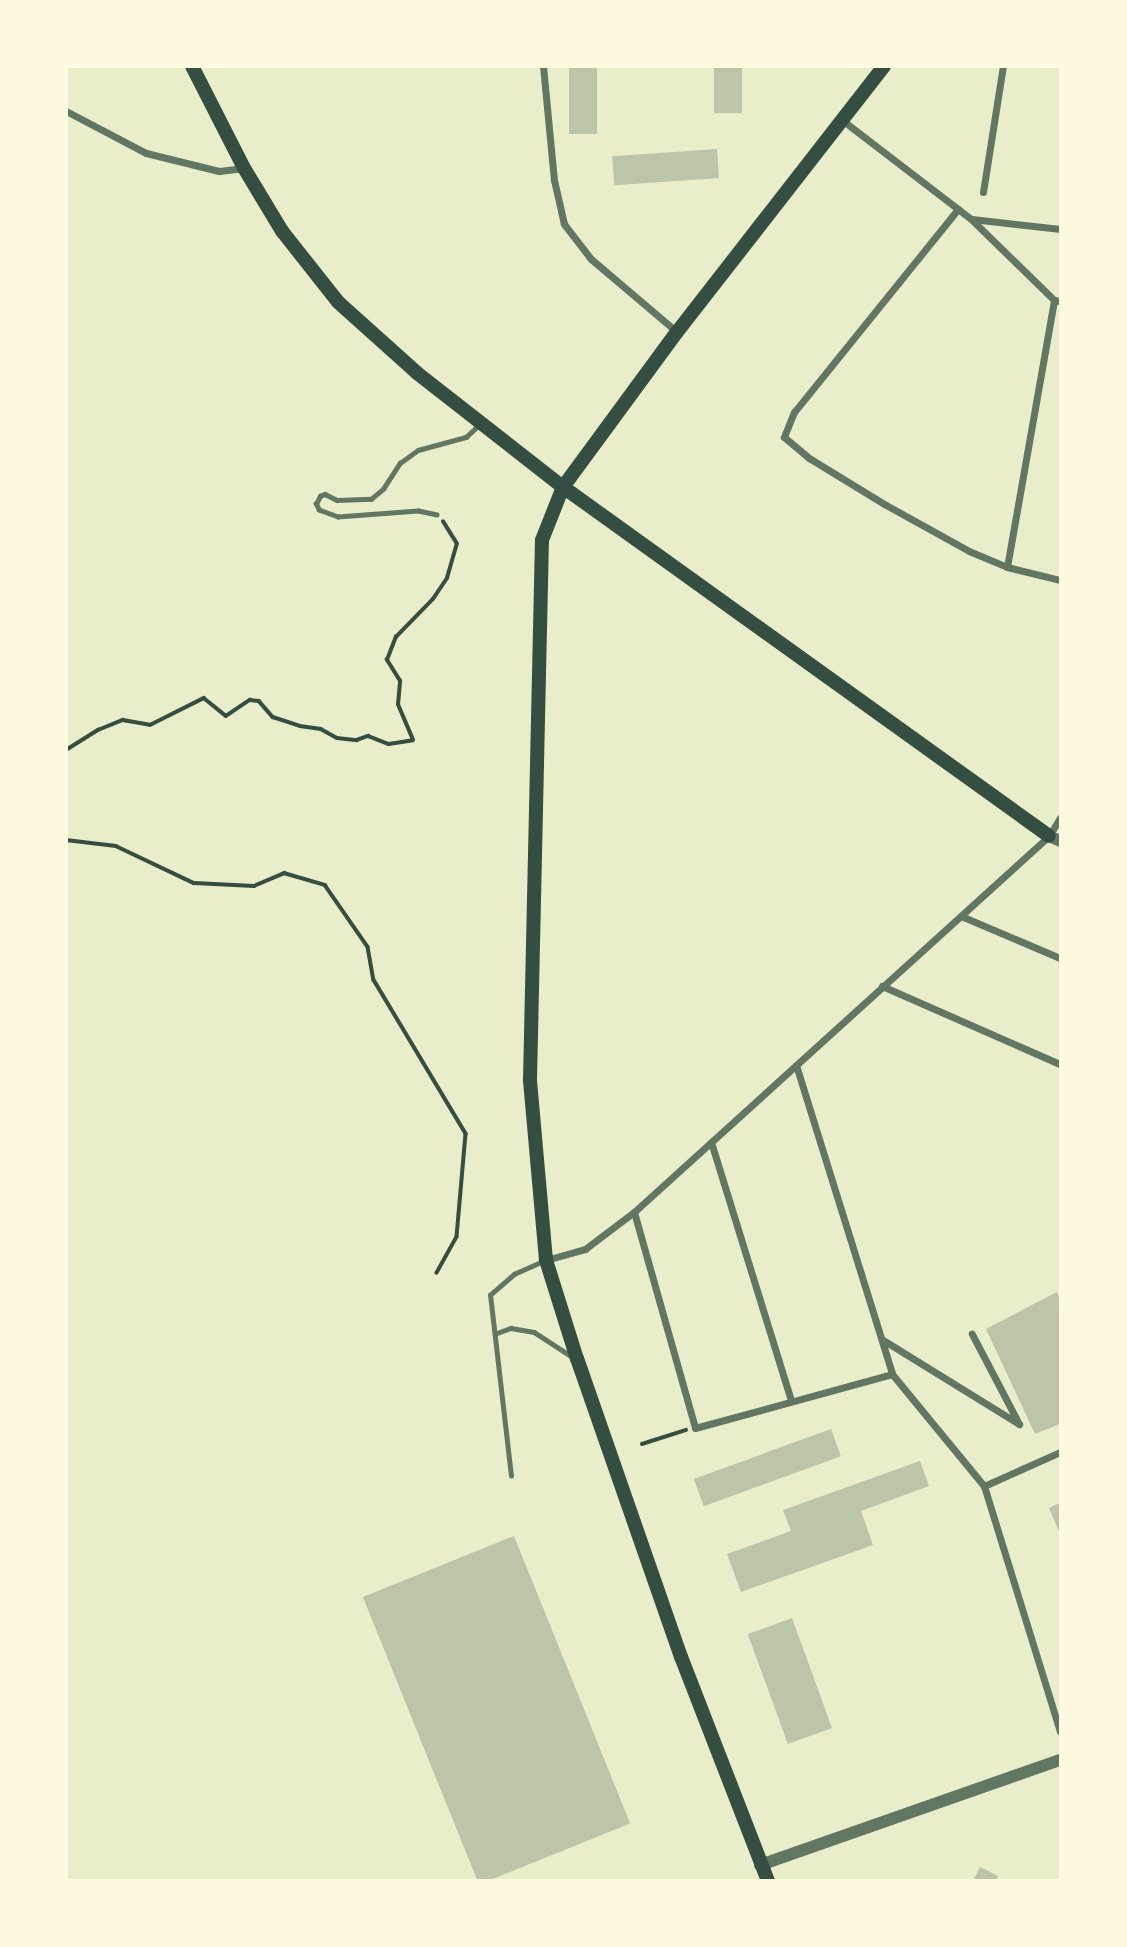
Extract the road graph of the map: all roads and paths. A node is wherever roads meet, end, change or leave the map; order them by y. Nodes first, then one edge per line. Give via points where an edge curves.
1 (192, 66) edge
2 (543, 66) edge
3 (884, 66) edge
4 (1003, 66) edge
5 (66, 111) edge
6 (842, 120) junction
7 (244, 168) junction
8 (984, 192) dead end
9 (958, 209) junction
10 (971, 219) junction
11 (1060, 229) edge
12 (1057, 301) edge
13 (677, 331) junction
14 (482, 423) junction
15 (563, 487) junction
16 (437, 515) joint
17 (1007, 567) junction
18 (1060, 580) edge
19 (66, 750) edge
20 (1060, 818) edge
21 (1055, 838) edge
22 (66, 840) edge
23 (961, 916) junction
24 (1060, 958) edge
25 (882, 986) junction
26 (1060, 1064) edge
27 (796, 1065) junction
28 (710, 1142) junction
29 (634, 1212) junction
30 (545, 1260) junction
31 (436, 1273) dead end
32 (496, 1333) junction
33 (972, 1334) dead end
34 (883, 1339) junction
35 (577, 1359) junction
36 (892, 1374) junction
37 (791, 1401) junction
38 (695, 1427) junction
39 (642, 1444) dead end
40 (1060, 1452) edge
41 (511, 1476) dead end
42 (984, 1486) junction
43 (1060, 1731) edge
44 (1060, 1760) edge
45 (760, 1865) junction
46 (768, 1881) edge

1 - 7 main road
2 - 13 street via 554,180 564,224 591,259
3 - 6 main road
4 - 8 street
5 - 7 street via 146,153 219,171
6 - 9 street
6 - 13 main road
7 - 14 main road via 282,231 338,302
9 - 10 street
9 - 17 street via 794,412 784,438 886,505
10 - 11 street
10 - 12 street
12 - 17 street
13 - 15 main road
14 - 15 main road
14 - 16 lane via 466,437 418,450 400,463 371,499 337,500 325,494 316,504 319,510 338,517 418,511
15 - 21 main road
15 - 30 main road via 542,540 530,1080
16 - 19 path via 457,544 447,578 396,637 387,660 400,681 398,705 412,740 389,744 368,736 337,738 321,729 273,717 259,701 250,700 226,716 204,698 150,725 122,720
17 - 18 street
20 - 21 street
21 - 23 street
22 - 31 path via 116,846 194,883 254,886 284,873 325,885 368,947 374,980 466,1135 457,1237
23 - 24 street
23 - 25 street
25 - 26 street
25 - 27 street
27 - 28 street
27 - 34 street
28 - 29 street
28 - 37 street
29 - 30 street via 585,1249
29 - 38 street
30 - 32 lane via 514,1275 490,1295
30 - 35 main road
32 - 35 lane via 512,1328 534,1332
32 - 41 lane
33 - 34 street via 1019,1424
34 - 36 street
35 - 45 main road via 681,1657
36 - 37 street
36 - 42 street
37 - 38 street
38 - 39 path
40 - 42 street
42 - 43 street
44 - 45 street
45 - 46 main road

